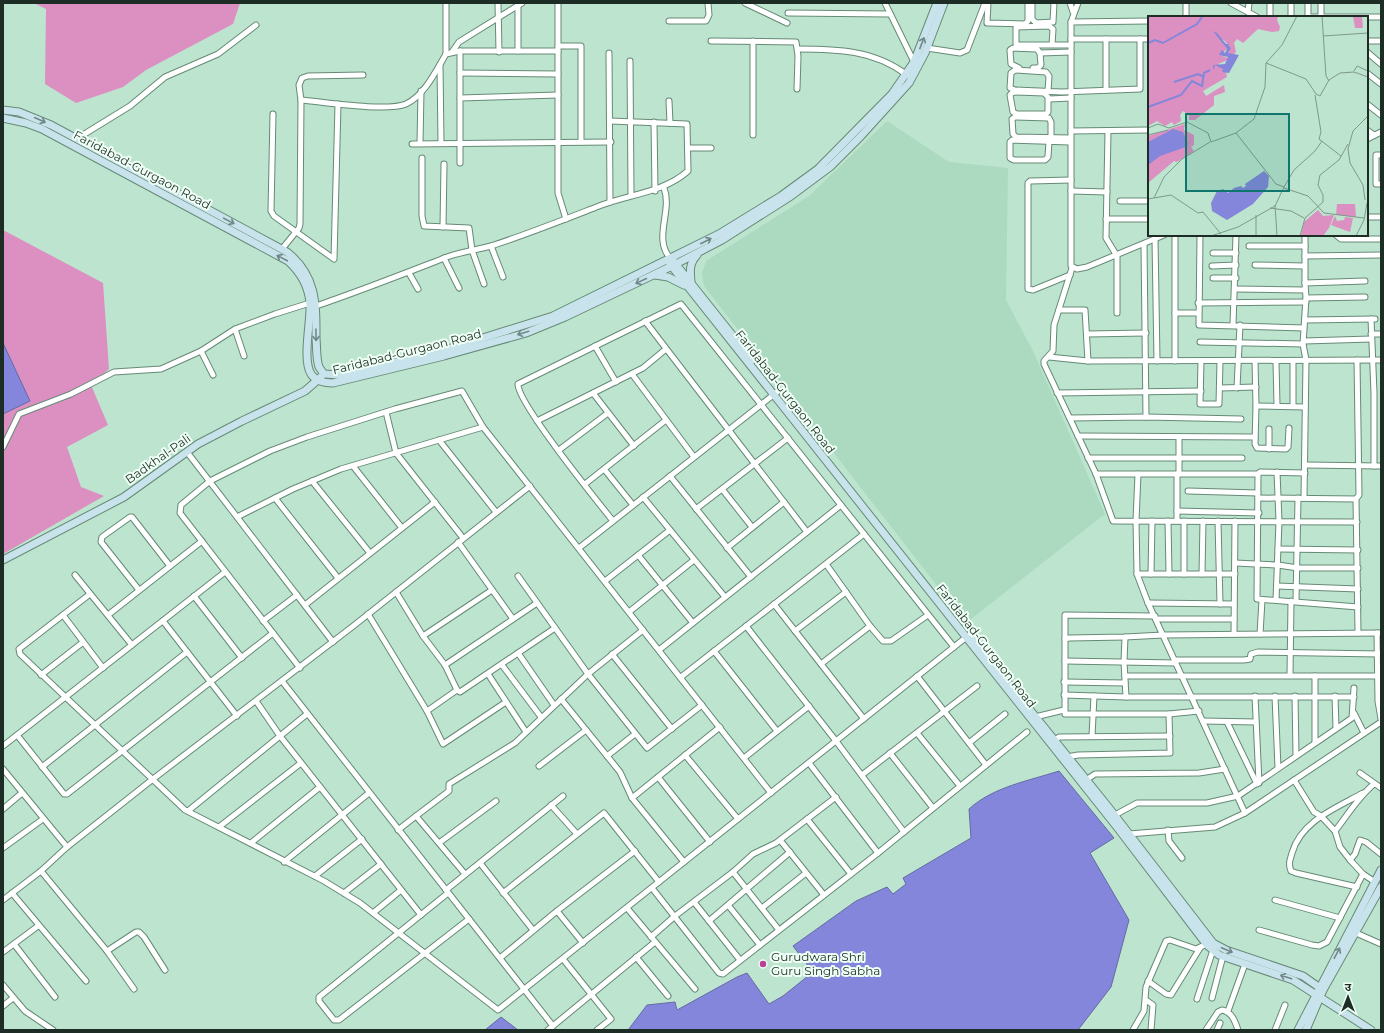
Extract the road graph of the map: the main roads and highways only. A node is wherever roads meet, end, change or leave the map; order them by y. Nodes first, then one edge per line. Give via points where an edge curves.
1 (937, 3) edge
2 (944, 3) edge
3 (909, 76) junction
4 (3, 110) edge
5 (3, 118) edge
6 (698, 253) junction
7 (672, 262) junction
8 (654, 275) junction
9 (689, 285) junction
10 (314, 303) junction
11 (324, 374) junction
12 (318, 380) junction
13 (3, 560) edge
14 (1036, 722) junction
15 (1381, 870) edge
16 (1381, 887) edge
17 (1206, 944) junction
18 (1320, 992) junction
19 (1298, 1030) edge
20 (1306, 1030) edge
21 (1371, 1030) edge

3 -> 1 main road
2 - 3 main road via 927,48
3 - 6 main road via 860,136 830,167 791,196
7 -> 3 main road via 781,196 818,169
4 -> 10 main road, Faridabad-Gurgaon Road via 35,117 78,138 282,249 295,258 310,280
10 -> 5 main road, Faridabad-Gurgaon Road via 299,272 288,261 42,129
6 - 7 main road
6 - 9 main road via 692,262
7 - 8 main road, Faridabad-Gurgaon Road
7 - 9 main road, Faridabad-Gurgaon Road
7 - 11 main road, Faridabad-Gurgaon Road via 553,316 515,329 432,354 340,375
8 - 9 main road
8 -> 12 main road, Faridabad-Gurgaon Road via 526,333 360,377 333,383
9 - 14 main road, Faridabad-Gurgaon Road
10 -> 11 main road, Faridabad-Gurgaon Road via 318,365
10 - 12 main road, Faridabad-Gurgaon Road via 308,348 309,369 312,376
11 - 12 main road, Badkhal-Pali
12 - 13 main road, Badkhal-Pali via 305,391 242,421 187,452 124,496
14 - 17 main road, Faridabad-Gurgaon Road
14 - 17 main road, Faridabad-Gurgaon Road via 1129,834
18 -> 15 main road
16 - 18 main road
18 -> 17 main road, Faridabad-Gurgaon Road via 1294,980 1223,956
17 -> 18 main road, Faridabad-Gurgaon Road via 1303,976
18 - 19 main road
18 - 20 main road
18 - 21 main road

